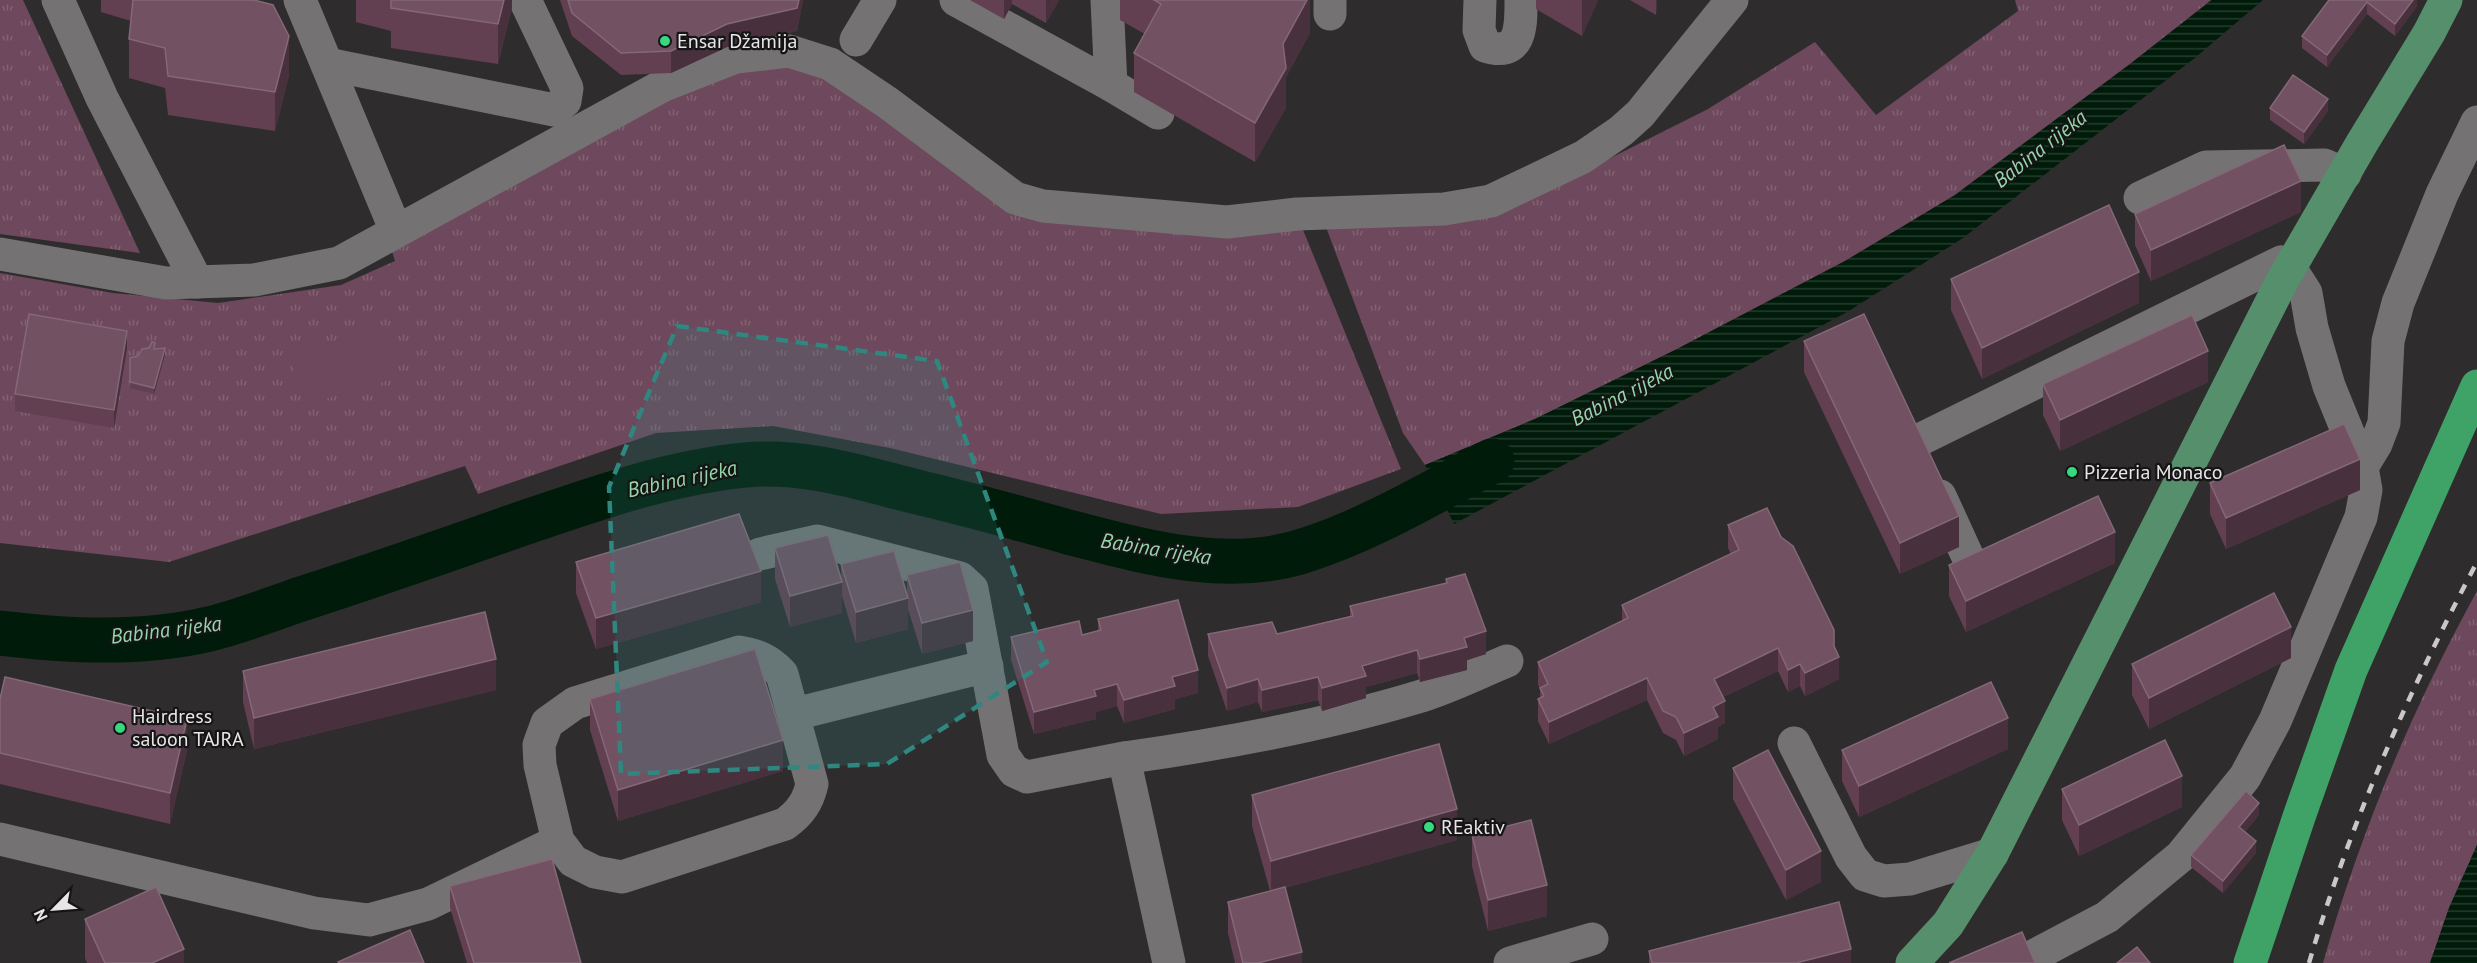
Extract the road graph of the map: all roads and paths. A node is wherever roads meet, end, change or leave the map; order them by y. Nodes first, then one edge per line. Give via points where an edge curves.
1 (58, 0) edge
2 (300, 0) edge
3 (525, 0) edge
4 (880, 0) edge
5 (956, 0) edge
6 (1107, 0) edge
7 (1480, 0) edge
8 (1521, 0) edge
9 (1732, 0) edge
10 (2446, 0) edge
11 (856, 40) dead end
12 (327, 64) junction
13 (1111, 85) junction
14 (1158, 113) dead end
15 (2477, 122) edge
16 (2344, 174) junction
17 (2140, 198) dead end
18 (396, 231) junction
19 (0, 254) edge
20 (2290, 268) junction
21 (197, 282) junction
22 (2477, 386) edge
23 (1900, 411) edge
24 (1915, 442) junction
25 (2362, 467) junction
26 (760, 554) dead end
27 (1967, 555) edge
28 (1507, 661) dead end
29 (987, 666) junction
30 (795, 714) junction
31 (1794, 743) dead end
32 (1124, 758) junction
33 (0, 839) edge
34 (558, 841) junction
35 (1992, 854) junction
36 (1592, 939) dead end
37 (1169, 963) edge
38 (1510, 963) edge
39 (1912, 963) edge
40 (2020, 963) edge
41 (2250, 963) edge

1 - 21 lane via 102,98
2 - 12 lane
3 - 12 lane via 567,88 565,101 554,110
4 - 11 lane
5 - 13 lane
6 - 13 lane
7 - 8 lane via 1479,30 1485,45 1502,49 1515,42 1521,32
9 - 18 lane via 1640,114 1621,131 1583,157 1491,201 1444,209 1297,214 1227,222 1043,206 1015,198 830,64 789,51 736,57 662,86
10 - 16 main road
12 - 18 lane
13 - 14 lane
15 - 25 lane via 2442,194 2398,303 2388,341 2384,423
16 - 17 lane via 2324,165 2206,167
16 - 20 main road
18 - 21 lane via 339,263 254,280
19 - 21 lane via 166,283
20 - 24 lane via 2281,262
20 - 25 lane via 2307,293 2312,328 2329,386
20 - 35 main road
22 - 41 highway via 2351,670
23 - 24 lane
24 - 27 lane
25 - 40 lane via 2366,490 2361,517 2275,721 2245,777 2172,864 2107,917
26 - 29 lane via 817,541 960,578 972,590
28 - 32 lane via 1421,697 1334,720
29 - 30 lane
29 - 32 lane via 1003,755 1014,771 1027,777
30 - 34 lane via 812,784 809,798 798,814 784,824 622,877 595,872 573,861
30 - 34 lane via 782,674 773,664 758,655 739,652 575,703 547,723 539,745
31 - 35 lane via 1851,857 1865,875 1884,881 1910,879
32 - 37 lane
33 - 34 lane via 314,913 369,920 428,904
35 - 39 main road via 1948,924
36 - 38 lane

